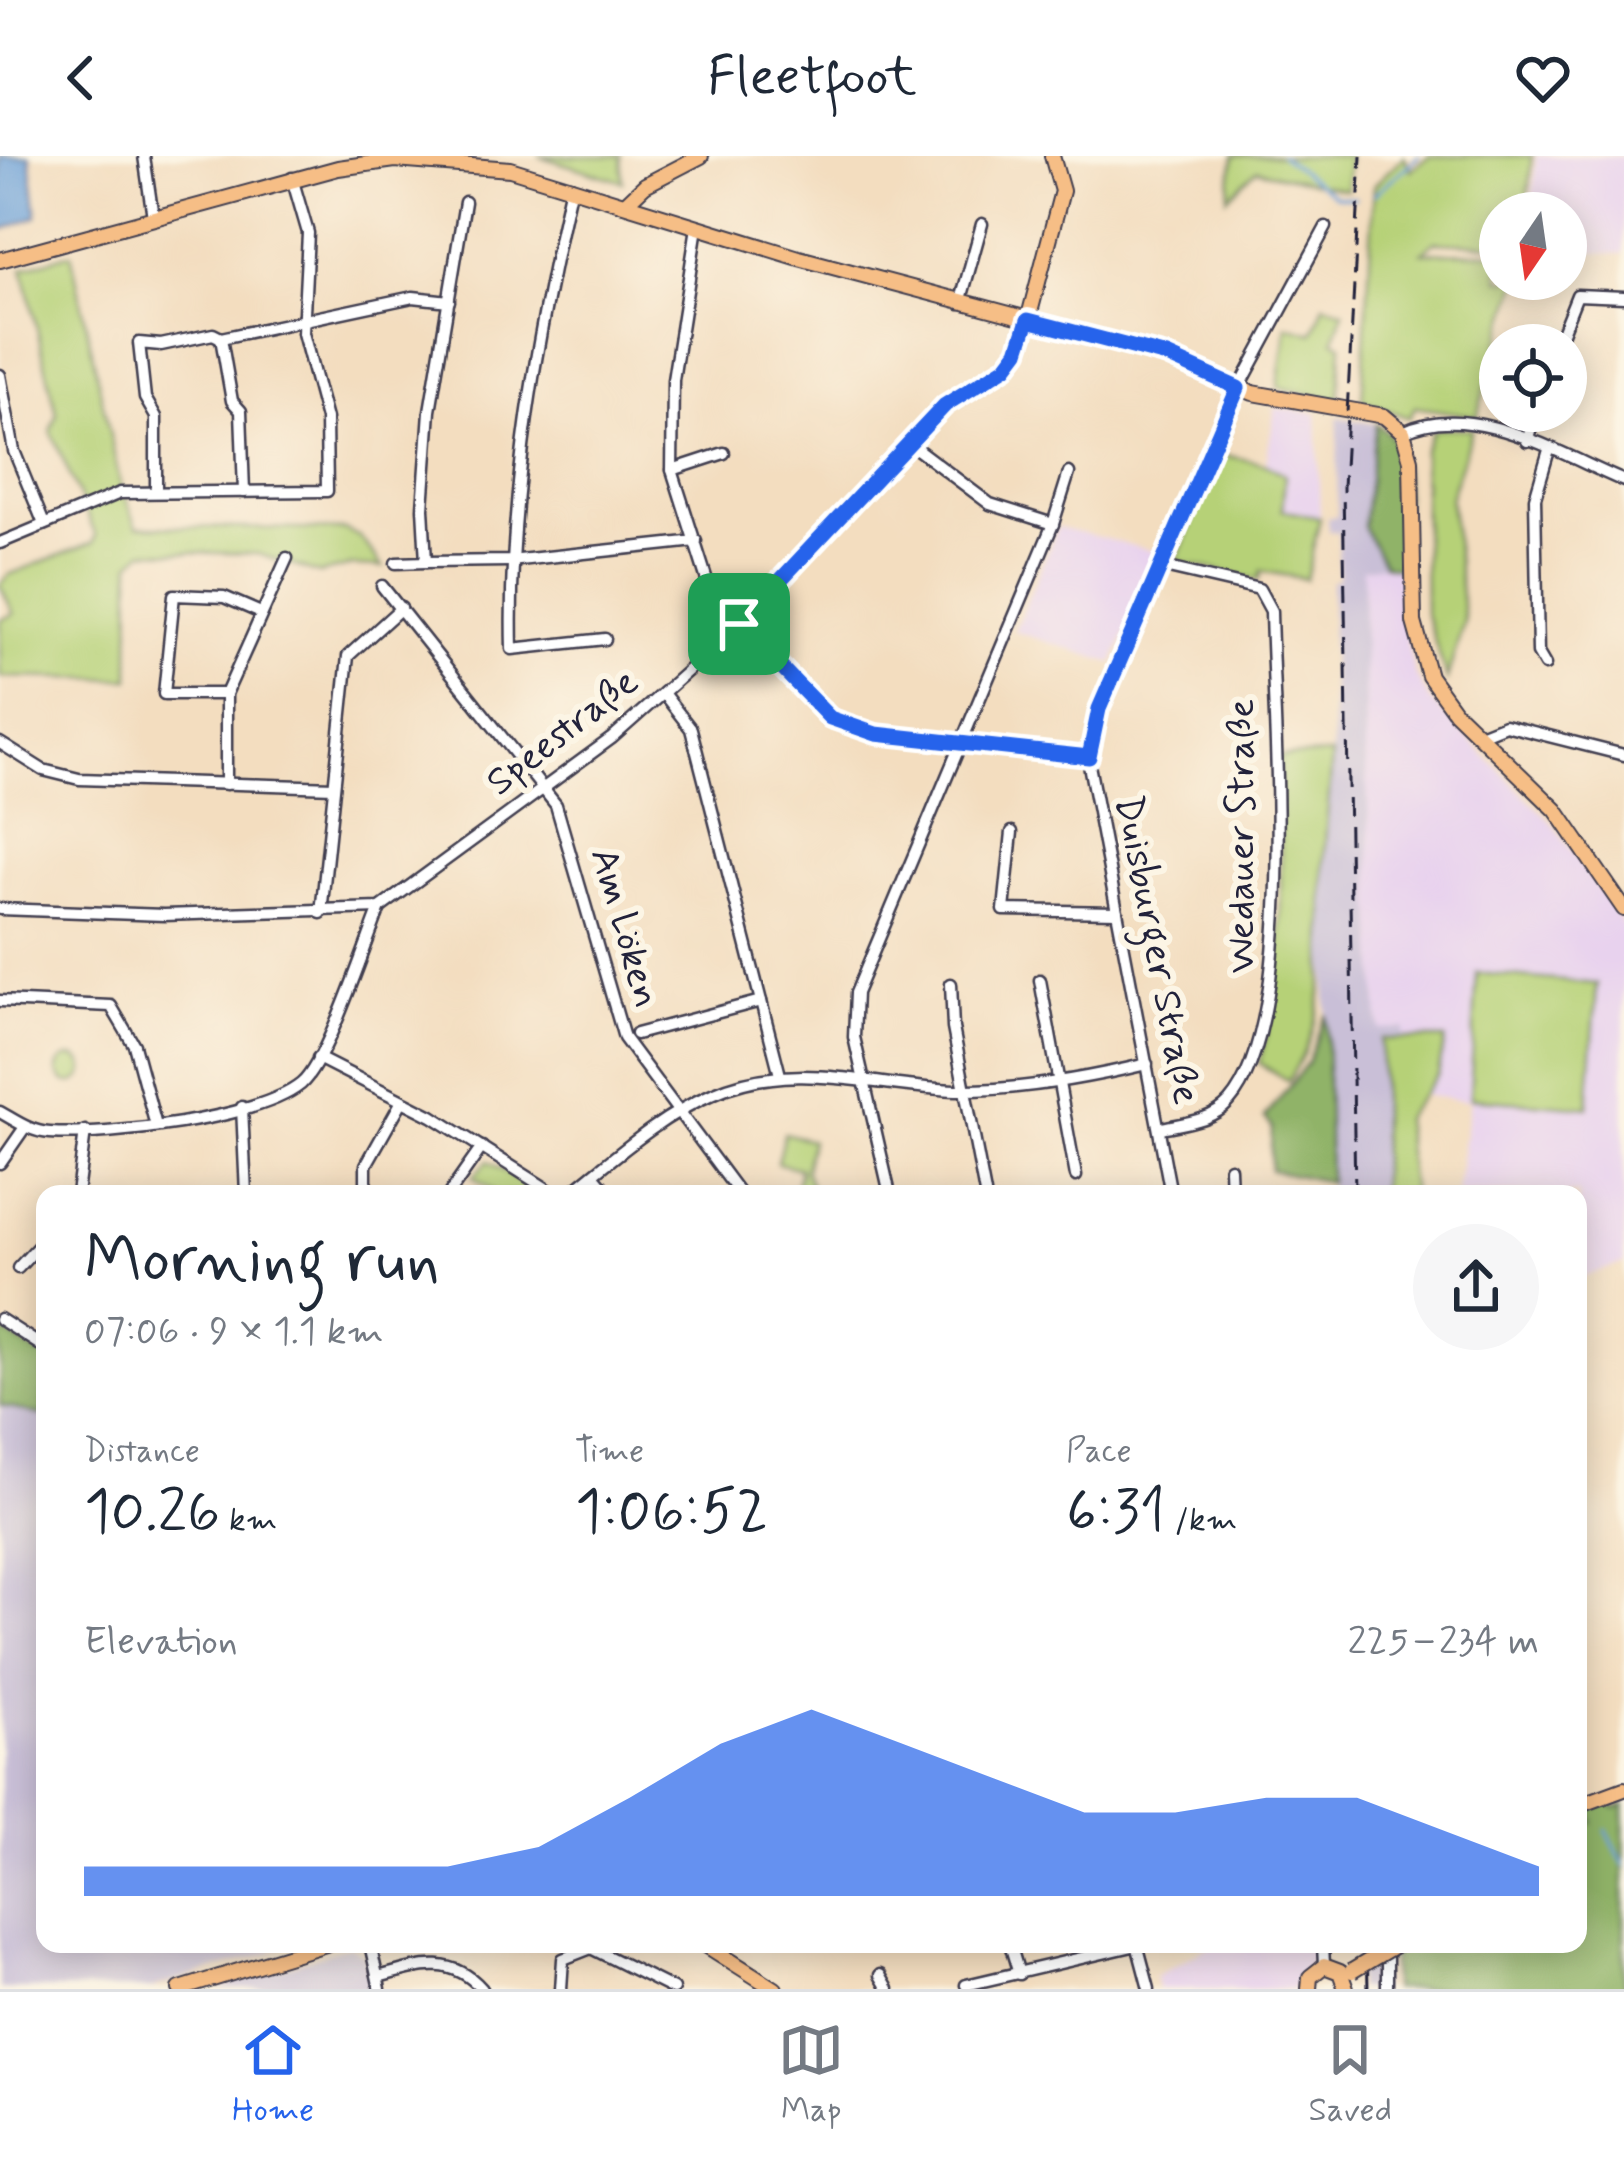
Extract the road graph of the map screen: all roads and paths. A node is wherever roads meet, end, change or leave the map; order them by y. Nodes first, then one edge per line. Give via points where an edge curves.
1 (144, 156) edge
2 (701, 156) edge
3 (1052, 156) edge
4 (441, 159) edge
5 (292, 178) junction
6 (571, 186) junction
7 (465, 202) dead end
8 (625, 204) junction
9 (153, 217) junction
10 (982, 224) dead end
11 (697, 227) junction
12 (1326, 227) dead end
13 (0, 260) edge
14 (1624, 297) edge
15 (449, 301) junction
16 (960, 303) junction
17 (303, 320) junction
18 (1028, 320) junction
19 (1564, 324) edge
20 (220, 338) junction
21 (0, 375) edge
22 (1238, 388) junction
23 (1398, 427) junction
24 (1530, 432) edge
25 (1527, 441) junction
26 (909, 443) junction
27 (1550, 450) junction
28 (724, 453) dead end
29 (672, 470) junction
30 (1069, 473) dead end
31 (1624, 482) edge
32 (156, 492) junction
33 (244, 492) junction
34 (44, 524) junction
35 (1053, 524) junction
36 (696, 541) junction
37 (0, 543) edge
38 (287, 558) dead end
39 (510, 561) junction
40 (426, 562) junction
41 (396, 563) dead end
42 (1164, 566) junction
43 (382, 586) dead end
44 (401, 608) junction
45 (261, 613) junction
46 (739, 624) junction
47 (724, 637) junction
48 (605, 639) dead end
49 (1545, 665) dead end
50 (663, 692) junction
51 (226, 694) junction
52 (1480, 735) junction
53 (958, 742) junction
54 (0, 743) edge
55 (1624, 755) edge
56 (1089, 757) junction
57 (226, 784) junction
58 (334, 787) junction
59 (544, 788) junction
60 (1012, 832) dead end
61 (1622, 902) edge
62 (380, 908) junction
63 (0, 909) edge
64 (1117, 911) junction
65 (322, 913) junction
66 (1040, 980) dead end
67 (951, 983) dead end
68 (0, 1001) edge
69 (761, 1001) junction
70 (636, 1034) dead end
71 (318, 1058) junction
72 (1147, 1064) junction
73 (780, 1075) junction
74 (862, 1077) junction
75 (1056, 1079) junction
76 (963, 1090) junction
77 (402, 1101) junction
78 (242, 1107) junction
79 (0, 1112) edge
80 (677, 1113) junction
81 (156, 1126) junction
82 (25, 1127) junction
83 (1161, 1129) junction
84 (86, 1131) junction
85 (482, 1147) junction
86 (0, 1163) edge
87 (1230, 1168) dead end
88 (593, 1175) junction
89 (1076, 1176) dead end
90 (78, 1185) edge
91 (246, 1185) edge
92 (367, 1185) edge
93 (455, 1185) edge
94 (541, 1185) edge
95 (580, 1185) edge
96 (601, 1185) edge
97 (733, 1185) edge
98 (888, 1185) edge
99 (983, 1185) edge
100 (1170, 1185) edge
101 (1231, 1185) edge
102 (36, 1249) edge
103 (18, 1268) dead end
104 (0, 1319) edge
105 (36, 1342) edge
106 (1624, 1789) edge
107 (1587, 1803) edge
108 (297, 1953) edge
109 (372, 1953) edge
110 (578, 1953) edge
111 (601, 1953) edge
112 (718, 1953) edge
113 (1013, 1953) edge
114 (1104, 1953) edge
115 (1139, 1953) edge
116 (1324, 1953) edge
117 (1384, 1953) edge
118 (1387, 1953) edge
119 (1324, 1966) junction
120 (1019, 1974) junction
121 (880, 1975) dead end
122 (1347, 1979) edge
123 (379, 1983) edge
124 (966, 1985) dead end
125 (180, 1989) edge
126 (482, 1989) edge
127 (561, 1989) edge
128 (673, 1989) edge
129 (776, 1989) edge
130 (888, 1989) edge
131 (1149, 1989) edge
132 (1309, 1989) edge
133 (1387, 1989) edge

1 - 9 street
2 - 8 main road
3 - 18 main road via 1062,191
4 - 5 main road
4 - 6 main road
5 - 9 main road
5 - 17 street via 308,232
6 - 8 main road
6 - 39 street
7 - 15 street
8 - 11 main road
9 - 13 main road
10 - 16 street
11 - 16 main road
11 - 29 street via 677,342
12 - 22 street, Duisburger Straße
14 - 19 street via 1576,295
15 - 17 street via 413,297
15 - 40 street via 426,450
16 - 18 main road
17 - 20 street
17 - 33 street via 326,419 327,491
18 - 22 main road via 1167,356
18 - 26 street, Speestraße via 1006,367 957,394
20 - 32 street via 139,343 145,398 156,417
20 - 33 street via 241,411
21 - 34 street via 14,451
22 - 23 main road via 1370,412
22 - 42 street, Duisburger Straße
23 - 25 street via 1448,420
23 - 52 main road via 1412,460 1417,641 1438,692
24 - 25 street
25 - 27 street
26 - 35 street via 990,504
26 - 46 street, Speestraße
27 - 31 street
27 - 49 street via 1535,498 1538,652
28 - 29 street
29 - 36 street
30 - 35 street
32 - 33 street
32 - 34 street via 105,498
34 - 37 street
35 - 53 street
36 - 39 street
36 - 47 street
38 - 45 street
39 - 40 street
39 - 48 street via 512,649
40 - 41 street
42 - 56 street, Duisburger Straße via 1099,709
42 - 83 street, Wedauer Straße via 1259,589 1271,611 1274,950 1269,1008 1240,1086 1215,1114
43 - 44 street, Am Löken
44 - 58 street via 348,656
44 - 59 street, Am Löken
45 - 51 street
45 - 51 street via 224,597 174,595 164,694
46 - 47 street, Speestraße
46 - 53 street via 830,718 876,734
47 - 50 street, Speestraße
50 - 59 street, Speestraße
50 - 69 street via 691,729
51 - 57 street
52 - 55 street via 1505,725
52 - 61 main road via 1556,810
53 - 56 street
53 - 74 street via 856,994
54 - 57 street via 62,776
56 - 64 street, Duisburger Straße
57 - 58 street
58 - 65 street
59 - 62 street, Speestraße
59 - 80 street, Am Löken via 567,837 624,1037
60 - 64 street via 1004,910
62 - 65 street
62 - 71 street
63 - 65 street
64 - 72 street, Duisburger Straße
66 - 75 street
67 - 76 street
68 - 81 street via 111,1006 134,1045
69 - 70 street
69 - 73 street
71 - 77 street
71 - 78 street via 302,1083
72 - 75 street
72 - 83 street, Duisburger Straße
73 - 74 street
73 - 80 street via 713,1093
74 - 76 street
74 - 98 street
75 - 76 street
75 - 89 street
76 - 99 street
77 - 85 street
77 - 92 street via 366,1165
78 - 81 street
78 - 91 street
79 - 82 street
80 - 88 street
80 - 97 street, Am Löken
81 - 84 street
82 - 84 street
82 - 86 street
83 - 100 street, Duisburger Straße
84 - 90 street
85 - 93 street
85 - 94 street
87 - 101 street
88 - 95 street
88 - 96 street
102 - 103 street
104 - 105 street
106 - 107 main road
108 - 125 main road
109 - 123 street
110 - 127 street via 563,1959
111 - 128 street
112 - 129 main road
113 - 120 street
114 - 120 street
115 - 131 street
116 - 119 street
117 - 122 main road, bridge
118 - 133 street
119 - 122 main road
119 - 132 main road
120 - 124 street
121 - 130 street
123 - 126 street via 446,1964

